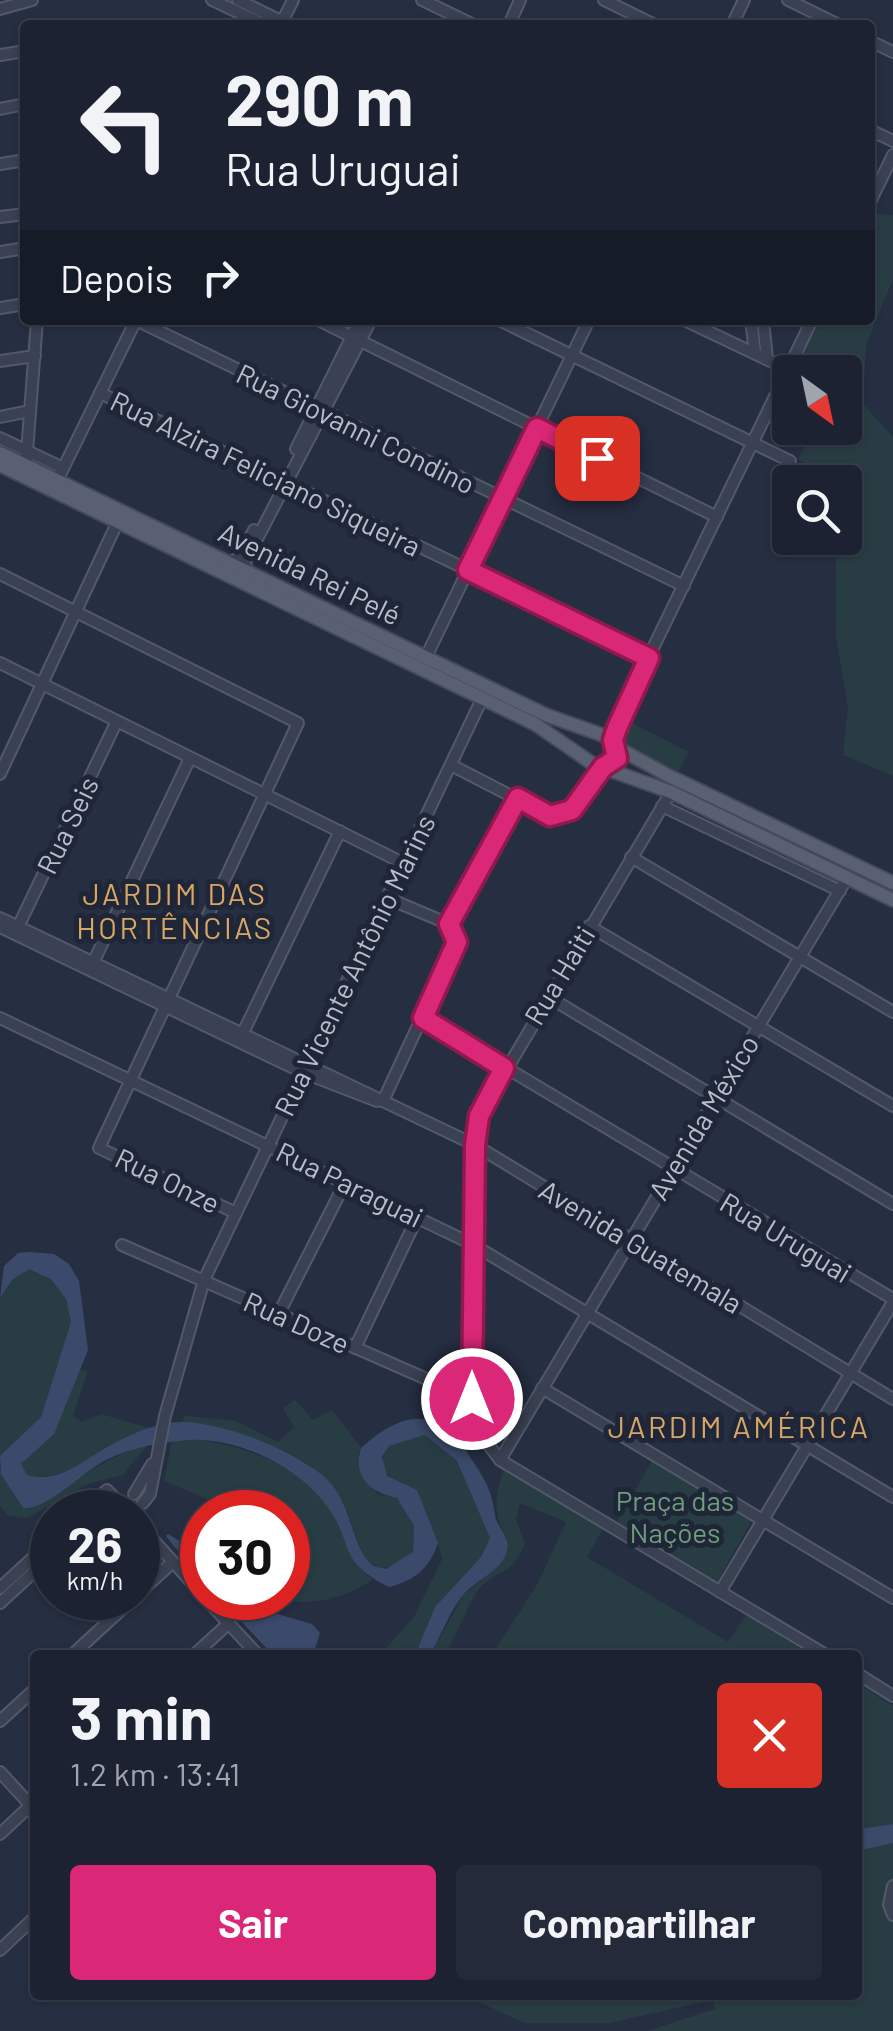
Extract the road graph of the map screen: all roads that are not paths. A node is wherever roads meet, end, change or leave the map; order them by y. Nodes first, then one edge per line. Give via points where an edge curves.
1 (32, 0) edge
2 (212, 0) edge
3 (238, 0) edge
4 (422, 0) edge
5 (604, 0) edge
6 (788, 0) edge
7 (0, 9) edge
8 (254, 20) edge
9 (276, 20) edge
10 (464, 20) edge
11 (645, 20) edge
12 (829, 20) edge
13 (893, 155) edge
14 (875, 192) edge
15 (37, 325) edge
16 (134, 325) edge
17 (146, 325) edge
18 (328, 325) edge
19 (359, 325) edge
20 (367, 325) edge
21 (509, 325) edge
22 (588, 325) edge
23 (695, 325) edge
24 (751, 325) edge
25 (764, 325) edge
26 (810, 325) edge
27 (356, 339) junction
28 (755, 353) junction
29 (795, 355) edge
30 (34, 356) junction
31 (572, 356) junction
32 (767, 359) junction
33 (772, 361) edge
34 (0, 362) edge
35 (100, 393) junction
36 (772, 402) edge
37 (30, 411) junction
38 (319, 412) junction
39 (0, 417) edge
40 (537, 428) junction
41 (0, 438) edge
42 (752, 443) junction
43 (27, 450) junction
44 (0, 453) edge
45 (790, 460) dead end
46 (0, 465) edge
47 (26, 465) junction
48 (58, 479) junction
49 (282, 484) junction
50 (502, 499) junction
51 (717, 517) junction
52 (118, 521) junction
53 (228, 563) junction
54 (468, 570) junction
55 (248, 572) junction
56 (0, 574) edge
57 (684, 586) junction
58 (76, 612) junction
59 (426, 657) junction
60 (649, 658) junction
61 (0, 663) edge
62 (41, 686) junction
63 (482, 700) junction
64 (116, 722) junction
65 (608, 740) junction
66 (190, 758) junction
67 (597, 764) junction
68 (450, 765) junction
69 (0, 774) edge
70 (670, 792) junction
71 (264, 795) junction
72 (518, 798) junction
73 (662, 806) junction
74 (340, 831) junction
75 (631, 857) junction
76 (403, 864) junction
77 (893, 883) edge
78 (844, 884) junction
79 (388, 898) junction
80 (893, 900) edge
81 (0, 918) edge
82 (449, 924) junction
83 (0, 926) edge
84 (590, 926) junction
85 (17, 930) junction
86 (800, 957) junction
87 (93, 963) junction
88 (547, 996) junction
89 (166, 1003) junction
90 (893, 1012) edge
91 (0, 1018) edge
92 (423, 1018) junction
93 (758, 1026) junction
94 (240, 1038) junction
95 (304, 1068) junction
96 (504, 1068) junction
97 (130, 1080) junction
98 (715, 1097) junction
99 (384, 1101) junction
100 (893, 1106) edge
101 (269, 1144) junction
102 (475, 1145) junction
103 (672, 1168) junction
104 (346, 1181) junction
105 (893, 1204) edge
106 (236, 1213) junction
107 (418, 1218) junction
108 (629, 1239) junction
109 (472, 1244) junction
110 (122, 1245) dead end
111 (204, 1280) junction
112 (893, 1300) edge
113 (585, 1312) junction
114 (279, 1313) junction
115 (355, 1348) junction
116 (850, 1374) junction
117 (542, 1388) junction
118 (472, 1399) junction
119 (893, 1399) edge
120 (807, 1446) junction
121 (500, 1460) junction
122 (151, 1490) edge
123 (893, 1498) edge
124 (763, 1520) junction
125 (160, 1548) edge
126 (173, 1562) junction
127 (30, 1568) edge
128 (28, 1570) junction
129 (180, 1570) edge
130 (160, 1574) edge
131 (0, 1588) edge
132 (720, 1592) junction
133 (893, 1598) edge
134 (0, 1603) edge
135 (110, 1620) edge
136 (226, 1620) edge
137 (229, 1623) junction
138 (77, 1650) edge
139 (199, 1650) edge
140 (253, 1650) edge
141 (818, 1650) edge
142 (862, 1676) edge
143 (30, 1694) edge
144 (893, 1695) edge
145 (0, 1721) edge
146 (0, 1772) edge
147 (30, 1802) edge
148 (30, 1809) edge
149 (0, 1834) edge
150 (893, 1886) edge
151 (893, 1915) edge
152 (30, 1923) edge
153 (0, 1950) edge

1 - 7 street
2 - 8 street
3 - 9 street
4 - 10 street
5 - 11 street
6 - 12 street
13 - 14 street
15 - 30 street
16 - 35 street
17 - 38 street, Rua Giovanni Condino
18 - 27 street
19 - 27 street
20 - 27 street
21 - 31 street
22 - 31 street
23 - 28 street
24 - 28 street
25 - 32 street
26 - 29 street
27 - 38 street
27 - 40 street
28 - 32 street
30 - 34 street
30 - 37 street
31 - 40 street
31 - 42 street
32 - 33 street
35 - 48 street
35 - 49 street, Rua Alzira Feliciano Siqueira
36 - 42 street
37 - 39 street
37 - 43 street
38 - 49 street
38 - 50 street, Rua Giovanni Condino
40 - 50 street
40 - 51 street
41 - 43 street, Avenida Rei Pelé
42 - 45 street
42 - 51 street
43 - 47 street
43 - 48 street, Avenida Rei Pelé
44 - 47 main road, Avenida Rei Pelé
46 - 48 main road, Avenida Rei Pelé
47 - 48 main road, Avenida Rei Pelé
48 - 52 main road, Avenida Rei Pelé
48 - 53 main road, Avenida Rei Pelé
49 - 53 street via 239,558
49 - 54 street, Rua Alzira Feliciano Siqueira
49 - 55 street via 245,562
50 - 54 street
50 - 57 street, Rua Giovanni Condino
51 - 57 street
52 - 58 street
52 - 63 main road, Avenida Rei Pelé
53 - 55 main road, Avenida Rei Pelé
54 - 59 street
54 - 60 street, Rua Alzira Feliciano Siqueira
55 - 59 main road, Avenida Rei Pelé
56 - 58 street
57 - 60 street
58 - 62 street
58 - 71 street via 298,723
59 - 65 main road, Avenida Rei Pelé
60 - 65 street
61 - 62 street
62 - 64 street
62 - 69 street
63 - 67 main road, Avenida Rei Pelé
63 - 68 street, Rua Vicente Antônio Marins
64 - 66 street
64 - 85 street, Rua Seis
65 - 67 main road via 590,743
65 - 67 main road via 617,758
65 - 77 main road, Avenida Rei Pelé
66 - 71 street
66 - 87 street
67 - 70 main road, Avenida Rei Pelé
67 - 72 street via 572,810 561,816
68 - 72 street
68 - 76 street, Rua Vicente Antônio Marins
70 - 73 street, Rua Haiti
70 - 78 main road, Avenida Rei Pelé
71 - 74 street
71 - 89 street
72 - 82 street
73 - 75 street, Rua Haiti
73 - 78 street
74 - 76 street
74 - 94 street
75 - 84 street, Rua Haiti
75 - 86 street
76 - 79 street, Rua Vicente Antônio Marins
78 - 80 main road, Avenida Rei Pelé
78 - 86 street, Avenida México
79 - 82 street
79 - 95 street, Rua Vicente Antônio Marins
81 - 85 street
82 - 92 street via 457,942
83 - 85 street
84 - 88 street, Rua Haiti
84 - 93 street
85 - 87 street
85 - 89 street
86 - 90 street
86 - 93 street, Avenida México
87 - 89 street
88 - 96 street, Rua Haiti
88 - 98 street
89 - 94 street, Avenida Guatemala
89 - 97 street
91 - 97 street, Rua Paraguai
92 - 96 street, Rua Uruguai
92 - 99 street
93 - 98 street, Avenida México
93 - 100 street
94 - 95 street, Avenida Guatemala
95 - 99 street, Avenida Guatemala
95 - 101 street, Rua Vicente Antônio Marins
96 - 102 street, Rua Haiti via 479,1116
96 - 103 street, Rua Uruguai
97 - 101 street, Rua Paraguai
97 - 106 street, Rua Onze via 99,1148
98 - 103 street, Avenida México
98 - 105 street
99 - 102 street, Avenida Guatemala
101 - 104 street, Rua Paraguai
101 - 106 street, Rua Vicente Antônio Marins
102 - 108 street, Avenida Guatemala
102 - 109 street, Rua Haiti
103 - 108 street, Avenida México
103 - 112 street, Rua Uruguai
104 - 107 street, Rua Paraguai
104 - 114 street
106 - 111 street, Rua Vicente Antônio Marins
107 - 109 street, Rua Paraguai
107 - 115 street
108 - 113 street, Avenida México
108 - 116 street, Avenida Guatemala
109 - 113 street, Rua Paraguai
109 - 118 street, Rua Haiti
110 - 111 street, Rua Doze
111 - 114 street, Rua Doze
111 - 122 street, Rua Vicente Antônio Marins via 164,1416
112 - 116 street
113 - 117 street, Avenida México
113 - 120 street, Rua Paraguai
114 - 115 street, Rua Doze
115 - 118 street, Rua Doze
116 - 119 street, Avenida Guatemala
116 - 120 street
117 - 121 street, Avenida México
117 - 124 street
118 - 121 street, Rua Haiti via 482,1436
120 - 123 street, Rua Paraguai
120 - 124 street
121 - 132 street
124 - 132 street
124 - 133 street
125 - 126 street
126 - 129 street
126 - 130 street
127 - 128 street
128 - 131 street
128 - 134 street
132 - 141 street
135 - 138 street
136 - 137 street
137 - 139 street
137 - 140 street
142 - 144 street
143 - 145 street
146 - 147 street
148 - 149 street
150 - 151 street
152 - 153 street

